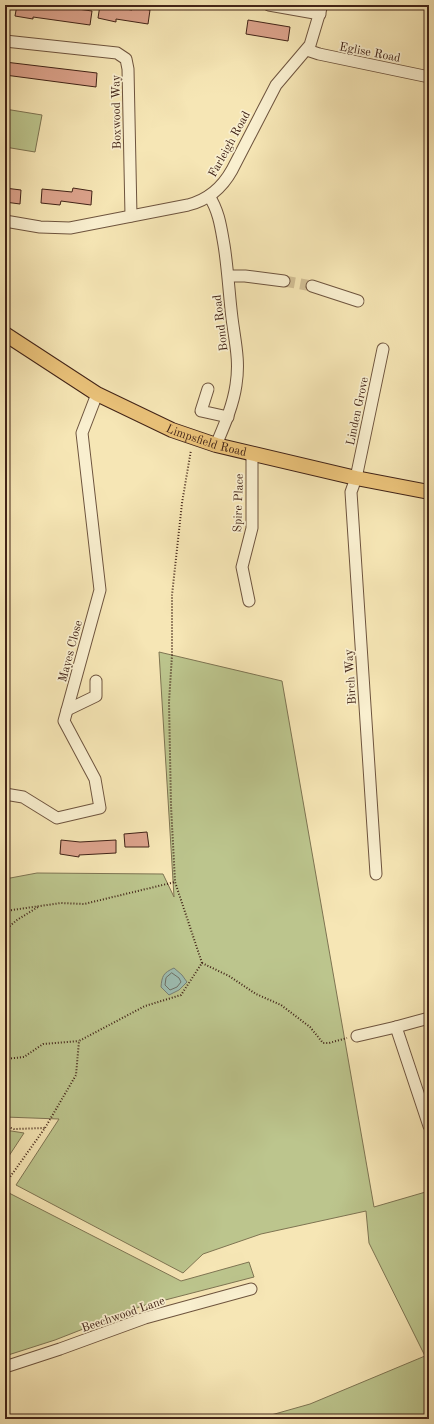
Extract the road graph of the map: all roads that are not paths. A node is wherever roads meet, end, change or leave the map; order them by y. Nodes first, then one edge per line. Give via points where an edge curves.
1 (269, 5) edge
2 (321, 9) edge
3 (5, 41) edge
4 (306, 50) junction
5 (429, 77) edge
6 (209, 196) junction
7 (132, 216) junction
8 (5, 221) edge
9 (229, 276) junction
10 (284, 281) tunnel mouth
11 (312, 286) tunnel mouth
12 (358, 301) dead end
13 (5, 334) edge
14 (383, 349) dead end
15 (208, 390) dead end
16 (97, 394) junction
17 (228, 417) junction
18 (216, 445) junction
19 (252, 454) junction
20 (356, 478) junction
21 (429, 492) edge
22 (249, 601) dead end
23 (96, 682) dead end
24 (67, 710) junction
25 (5, 794) edge
26 (376, 874) dead end
27 (429, 1018) edge
28 (396, 1027) junction
29 (357, 1036) road end
30 (429, 1126) edge
31 (251, 1289) dead end
32 (5, 1367) edge

1 - 2 street
2 - 4 street, Farleigh Road via 312,40
3 - 7 street, Boxwood Way via 117,53 126,59
4 - 5 street, Eglise Road
4 - 6 street, Farleigh Road via 276,85 228,176
6 - 7 street, Farleigh Road via 194,204
6 - 9 street, Bond Road via 218,217
7 - 8 street, Farleigh Road via 70,228 40,227
9 - 10 street
9 - 17 street, Bond Road via 238,361 236,386
11 - 12 street
13 - 16 main road, Limpsfield Road
14 - 20 street, Linden Grove
15 - 17 street via 201,411
16 - 18 main road, Limpsfield Road via 172,430
16 - 24 street, Mayes Close via 82,433 100,590
17 - 18 street, Bond Road
18 - 19 main road, Limpsfield Road
19 - 20 main road, Limpsfield Road
19 - 22 street, Spire Place via 252,528 242,567
20 - 21 main road, Limpsfield Road
20 - 26 street, Birch Way via 351,492
23 - 24 street via 96,696
24 - 25 street, Mayes Close via 64,720 95,779 100,808 57,818 23,797
27 - 28 street
28 - 29 street
28 - 30 street
31 - 32 street, Beechwood Lane via 145,1318 60,1350

